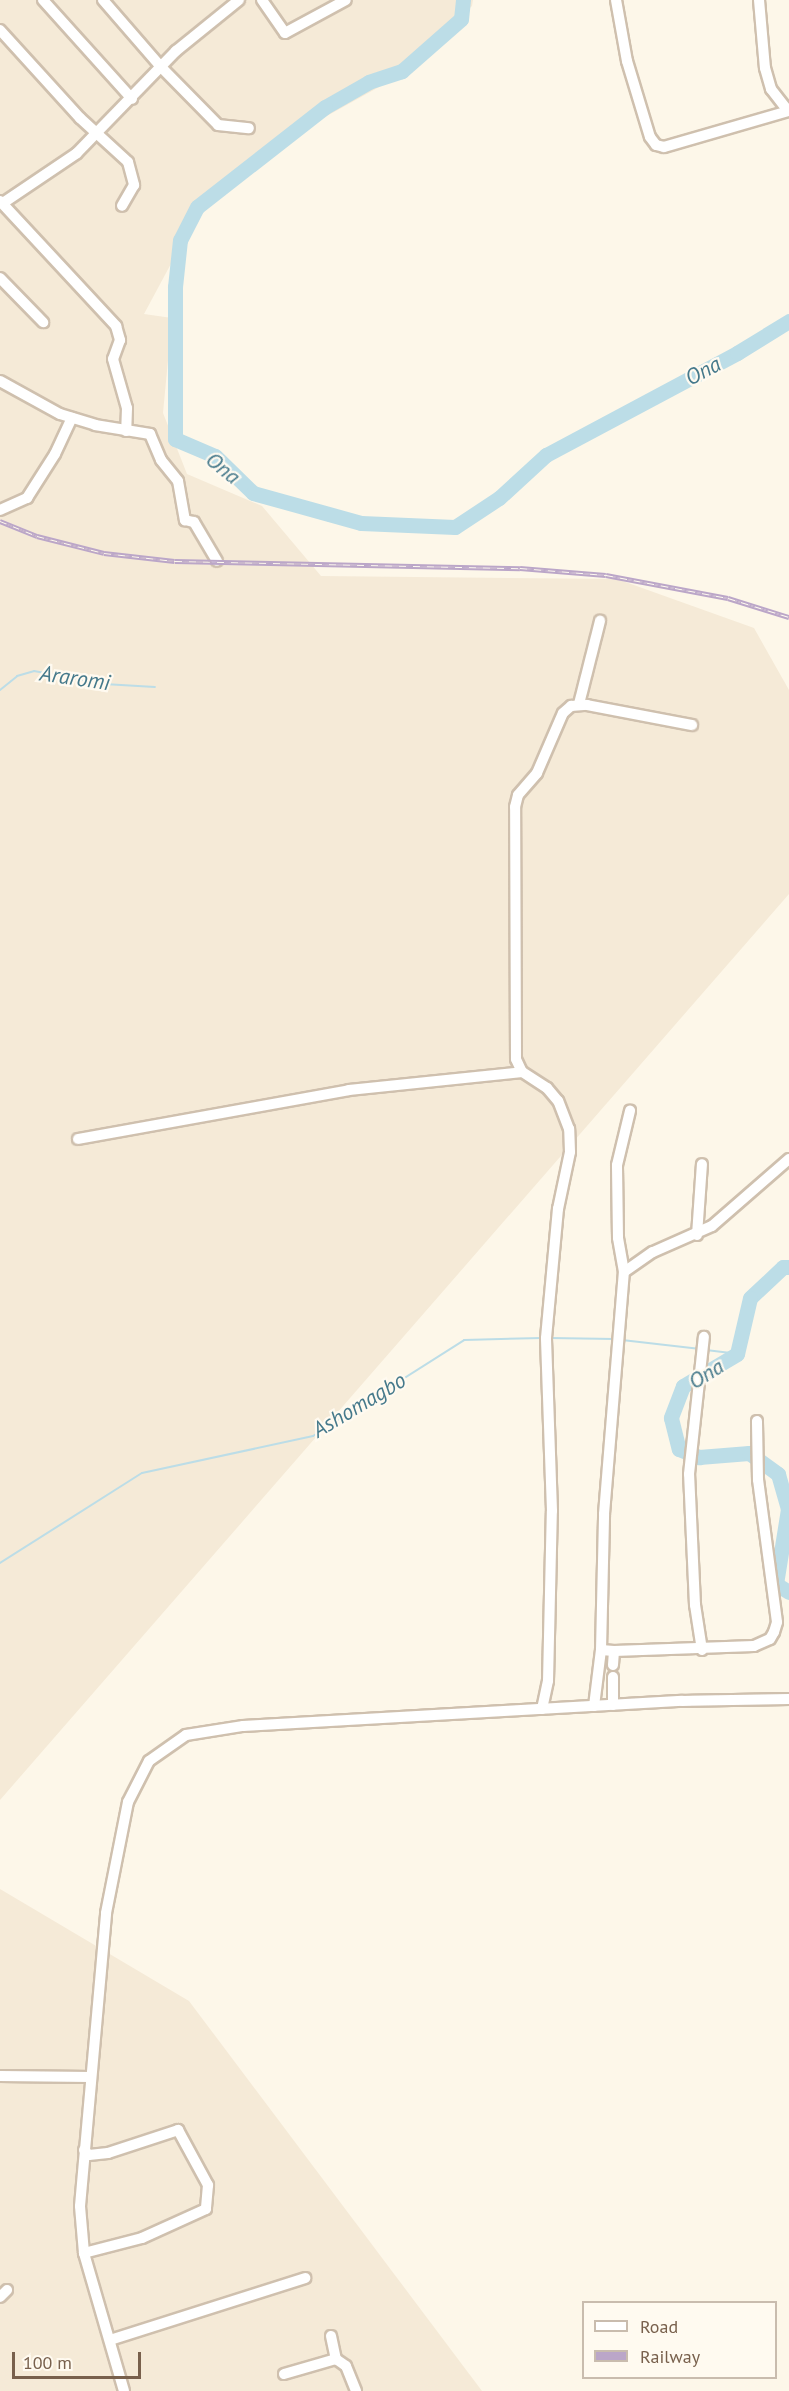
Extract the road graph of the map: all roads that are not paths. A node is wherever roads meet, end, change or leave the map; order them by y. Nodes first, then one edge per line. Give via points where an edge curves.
1 (43, 0) edge
2 (103, 0) edge
3 (238, 0) edge
4 (262, 0) edge
5 (346, 0) edge
6 (616, 0) edge
7 (759, 0) edge
8 (0, 30) edge
9 (162, 68) junction
10 (132, 99) junction
11 (789, 111) edge
12 (249, 128) dead end
13 (99, 133) junction
14 (1, 202) edge
15 (122, 206) dead end
16 (0, 278) edge
17 (43, 322) dead end
18 (0, 381) edge
19 (72, 418) junction
20 (126, 431) junction
21 (0, 510) edge
22 (217, 561) dead end
23 (600, 621) dead end
24 (579, 704) junction
25 (692, 725) dead end
26 (522, 1072) junction
27 (630, 1111) dead end
28 (78, 1138) dead end
29 (789, 1159) edge
30 (702, 1164) dead end
31 (697, 1235) junction
32 (624, 1272) junction
33 (704, 1337) dead end
34 (757, 1421) dead end
35 (601, 1650) junction
36 (702, 1650) junction
37 (614, 1651) junction
38 (613, 1665) dead end
39 (613, 1677) dead end
40 (789, 1699) edge
41 (613, 1705) junction
42 (594, 1706) junction
43 (542, 1709) junction
44 (0, 2076) edge
45 (92, 2077) junction
46 (84, 2150) junction
47 (84, 2253) junction
48 (305, 2278) dead end
49 (331, 2336) dead end
50 (110, 2340) junction
51 (336, 2359) junction
52 (284, 2374) dead end
53 (124, 2391) edge
54 (356, 2391) edge

1 - 10 street
2 - 9 street
3 - 9 street via 209,20
4 - 5 street via 285,33
6 - 11 street via 627,61 650,137 656,145 663,147 722,132
7 - 11 street via 765,68 771,89
8 - 13 street
9 - 10 street
9 - 12 street via 218,125
10 - 13 street
13 - 14 street via 60,166
13 - 15 street via 133,171 130,196
14 - 20 street via 116,326 120,340 113,358 127,408
16 - 17 street
18 - 19 street
19 - 20 street
19 - 21 street via 27,498
20 - 22 street via 150,434 161,460 178,480 185,520 194,522
23 - 24 street
24 - 25 street
24 - 26 street via 562,713 537,773 516,801 515,1044
26 - 28 street via 349,1090
26 - 43 street via 547,1088 558,1101 570,1129 546,1338 552,1519 548,1681
27 - 32 street via 617,1165 618,1238
29 - 31 street
30 - 31 street
31 - 32 street via 654,1252
32 - 35 street via 604,1514
33 - 36 street via 689,1474 695,1605
34 - 36 street via 758,1479 777,1622 770,1639 762,1644
35 - 37 street
35 - 42 street
36 - 37 street
37 - 38 street
39 - 41 street
40 - 41 street
41 - 42 street
42 - 43 street
43 - 45 street via 236,1727 186,1735 159,1752 132,1790 121,1831 106,1913
44 - 45 street
45 - 46 street
46 - 47 street via 80,2222
46 - 47 street via 89,2155 108,2153 178,2130 208,2185 206,2209 142,2238
47 - 50 street
48 - 50 street
49 - 51 street
50 - 53 street
51 - 52 street
51 - 54 street via 346,2366

